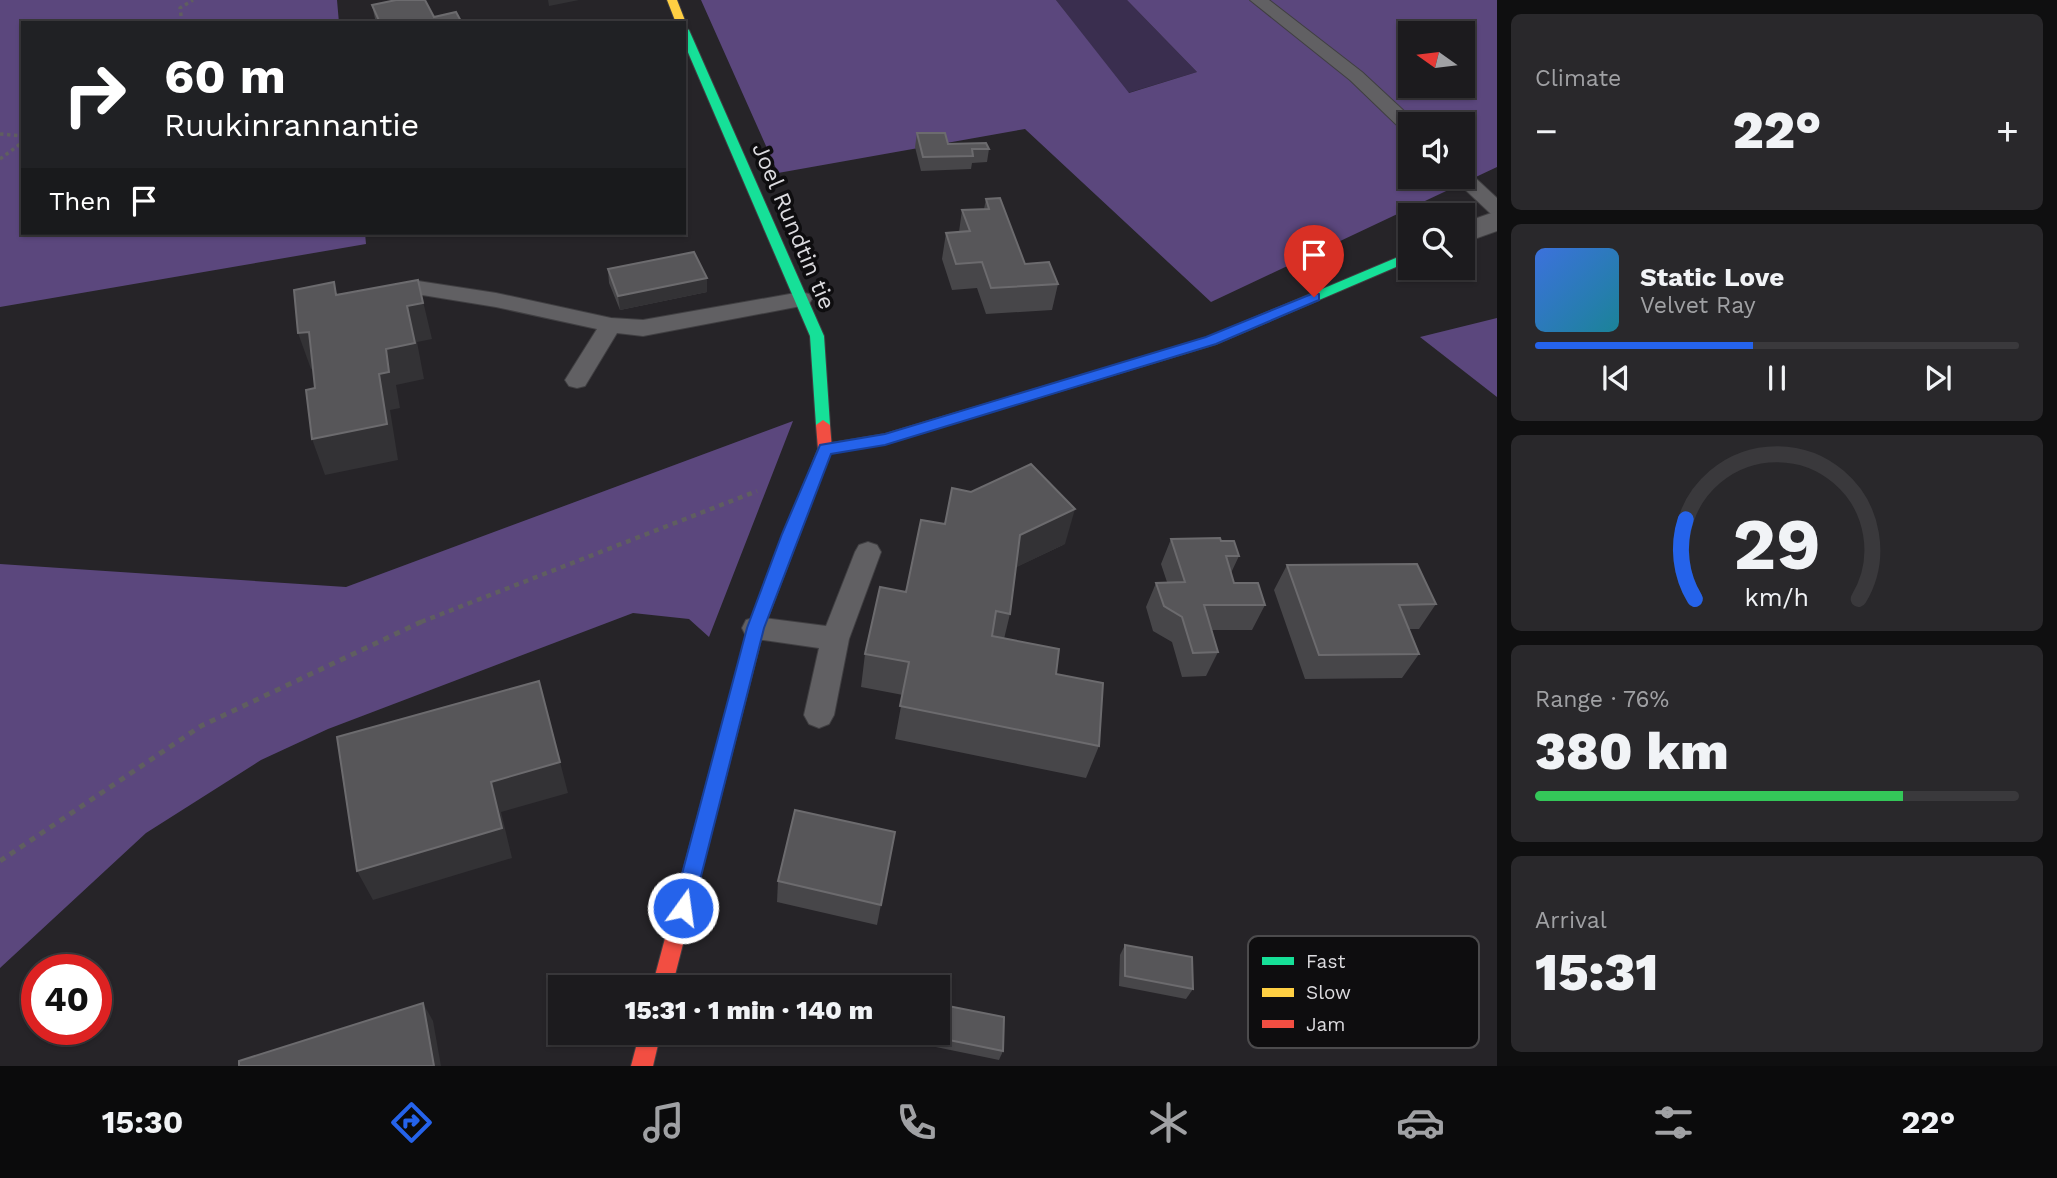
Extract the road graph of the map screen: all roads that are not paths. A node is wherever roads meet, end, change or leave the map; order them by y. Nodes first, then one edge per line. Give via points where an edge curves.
1 (672, 0) edge
2 (1258, 0) edge
3 (680, 21) edge
4 (686, 35) edge
5 (1398, 116) edge
6 (1475, 188) edge
7 (1497, 209) edge
8 (1497, 220) edge
9 (1475, 229) edge
10 (1398, 261) edge
11 (418, 288) edge
12 (801, 299) junction
13 (611, 325) junction
14 (577, 380) dead end
15 (825, 449) junction
16 (868, 552) dead end
17 (755, 628) junction
18 (835, 639) junction
19 (819, 715) dead end
20 (665, 975) edge
21 (648, 1045) edge
22 (642, 1066) edge

1 - 3 street
2 - 5 lane via 1356,76
4 - 12 street, Joel Rundtin tie
6 - 7 lane
8 - 9 street
10 - 15 street via 1211,341 885,439
11 - 13 lane
12 - 13 lane via 643,328
12 - 15 street, Joel Rundtin tie via 817,335
13 - 14 lane
15 - 17 street
16 - 18 lane
17 - 18 lane
17 - 20 street
18 - 19 lane
21 - 22 street

